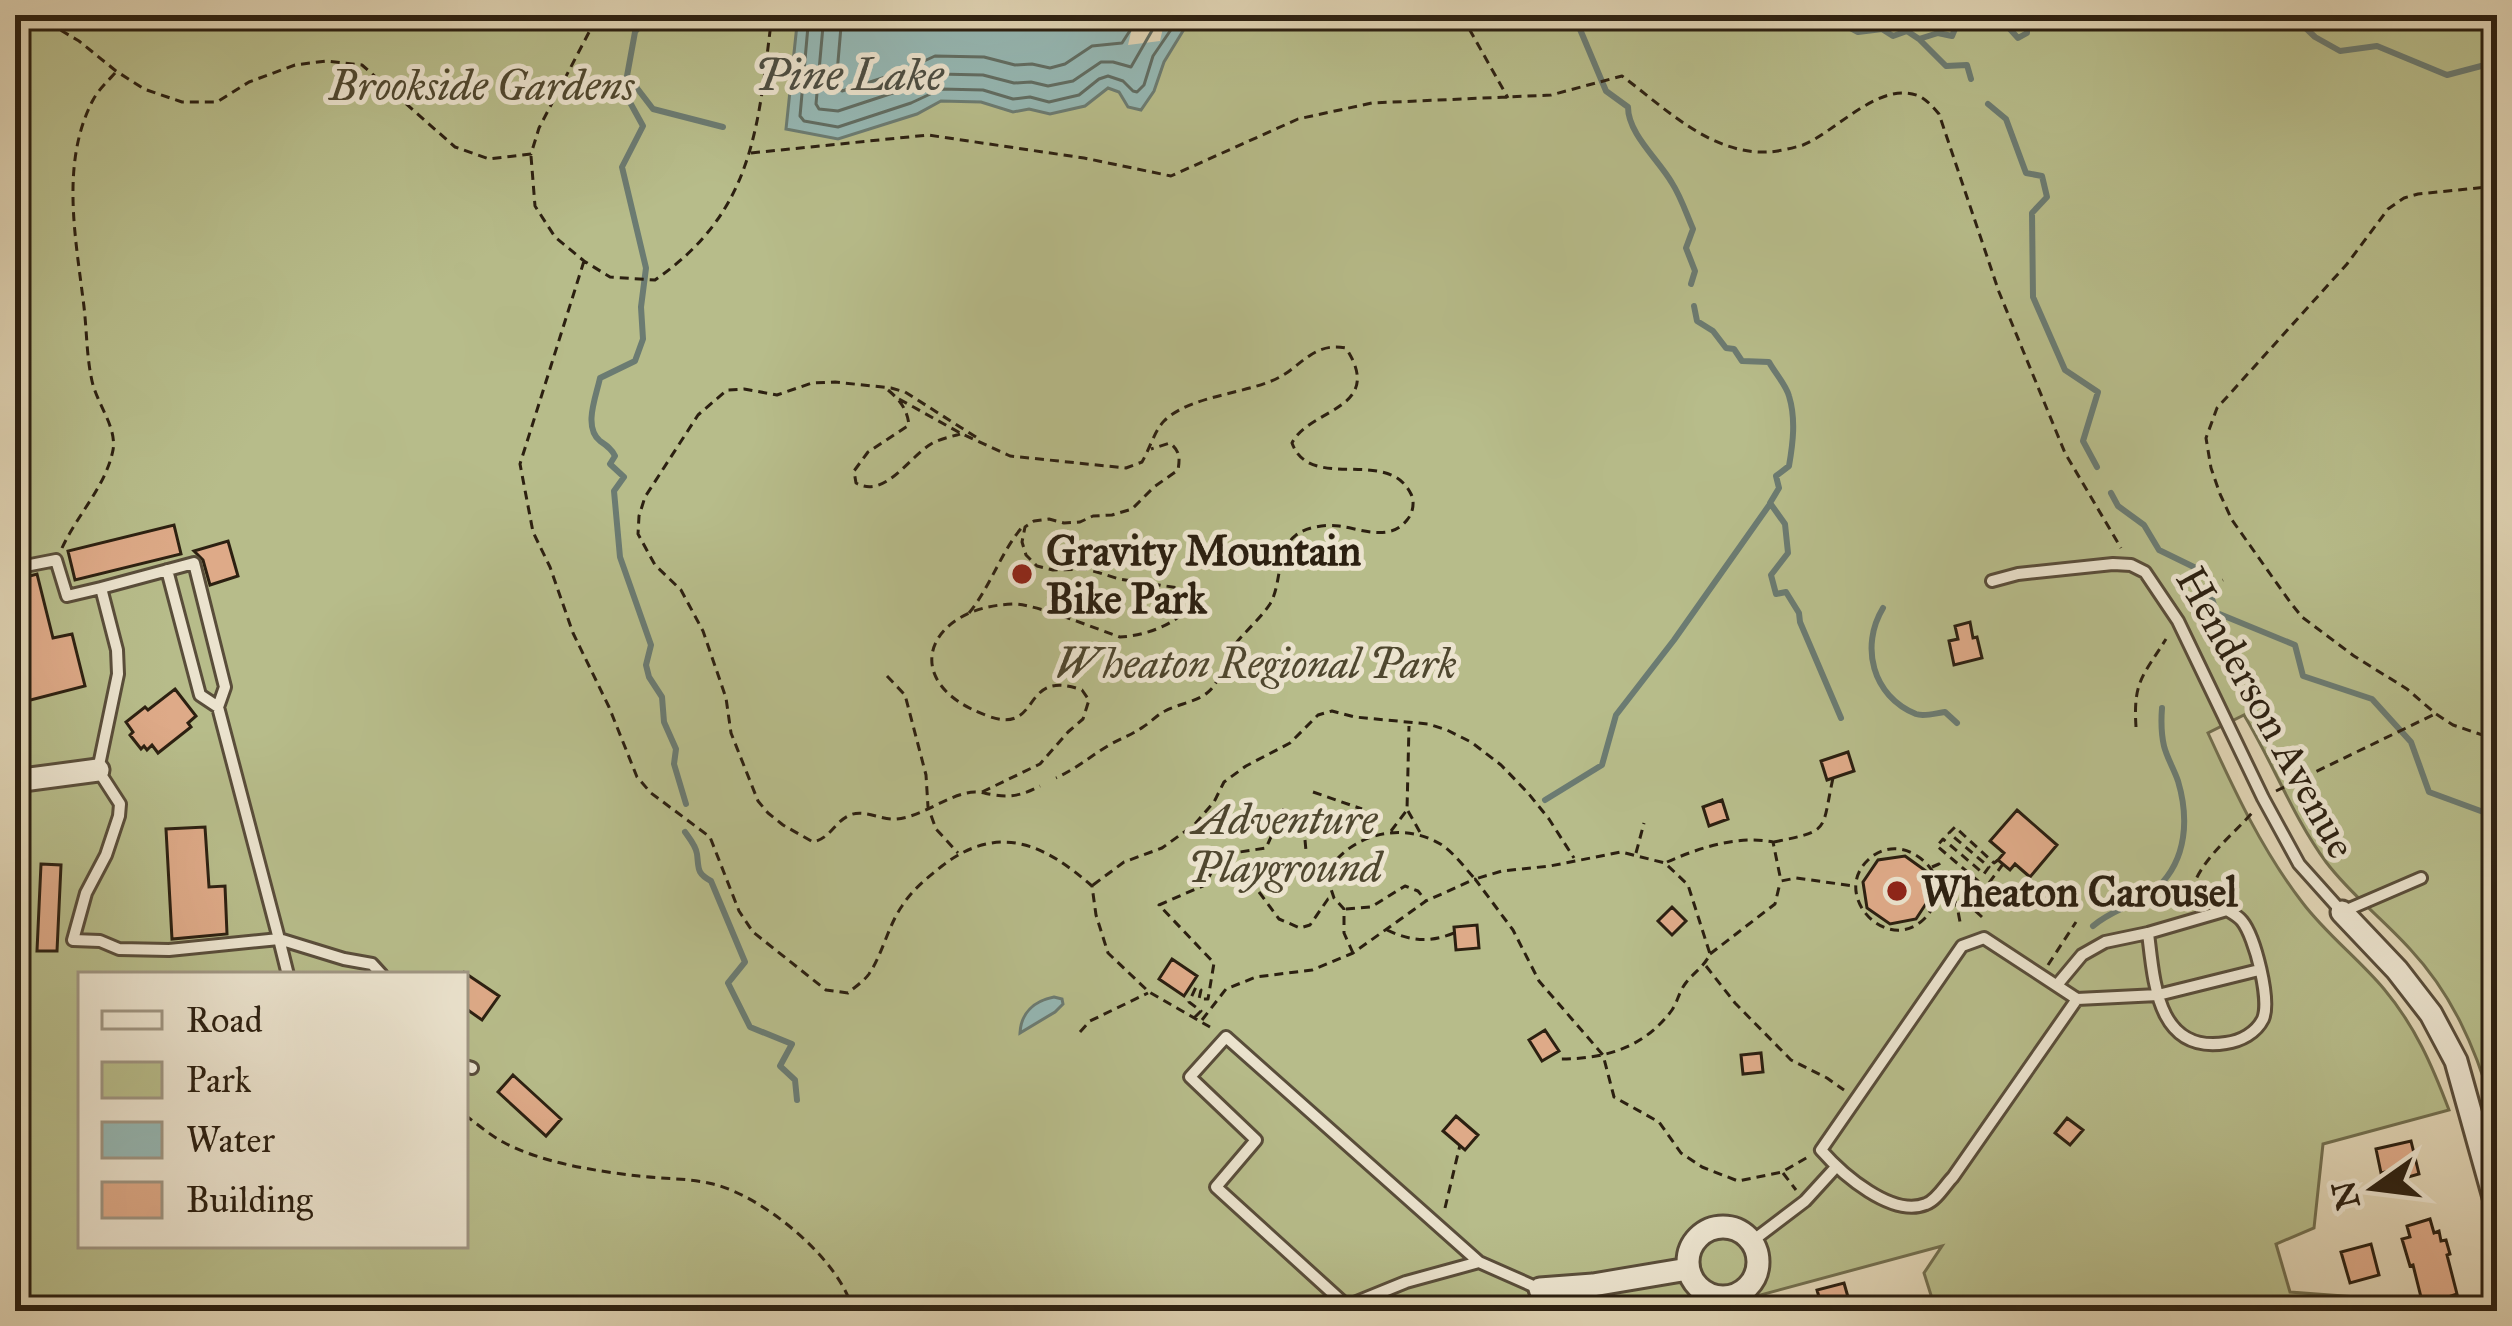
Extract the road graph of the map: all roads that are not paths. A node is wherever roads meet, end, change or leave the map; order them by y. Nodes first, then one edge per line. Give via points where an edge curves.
1 (15, 568) edge
2 (166, 571) junction
3 (1992, 581) dead end
4 (101, 588) junction
5 (218, 707) junction
6 (98, 770) junction
7 (15, 781) edge
8 (2421, 878) dead end
9 (2342, 912) junction
10 (2148, 933) junction
11 (279, 939) junction
12 (2259, 970) junction
13 (287, 972) edge
14 (379, 972) edge
15 (2057, 985) junction
16 (2158, 995) junction
17 (2077, 999) junction
18 (1836, 1167) junction
19 (2497, 1208) edge
20 (1750, 1242) junction
21 (1479, 1262) junction
22 (1688, 1269) junction
23 (1750, 1284) junction
24 (1540, 1289) junction
25 (1723, 1304) edge
26 (1571, 1311) edge
27 (1758, 1311) edge

1 - 4 lane via 56,560 67,596
2 - 4 lane
2 - 5 lane via 200,695
2 - 5 lane via 194,563 225,687
3 - 9 lane, Henderson Avenue via 2113,564 2146,572 2299,864
4 - 6 lane via 118,674
5 - 11 lane
6 - 7 street
6 - 11 lane via 119,816 73,940 169,950
8 - 9 lane
9 - 19 street, Henderson Avenue via 2431,1014 2456,1061
10 - 12 lane via 2227,910 2242,921
10 - 15 lane via 2104,942
10 - 16 lane
11 - 13 lane
11 - 14 lane
12 - 16 lane
12 - 16 lane via 2264,1016 2252,1034 2229,1043 2201,1044 2173,1030
15 - 17 lane
15 - 18 lane via 1984,938 1962,946 1821,1150
16 - 17 lane
17 - 18 lane via 1930,1203 1906,1208 1883,1200
18 - 20 lane
20 - 22 street via 1732,1229 1708,1230 1692,1246
20 - 23 street via 1757,1263
21 - 21 lane via 1226,1037 1190,1077 1256,1140 1216,1187 1347,1306
21 - 24 lane
22 - 24 street
22 - 25 street
23 - 25 street
23 - 27 street
24 - 26 street

